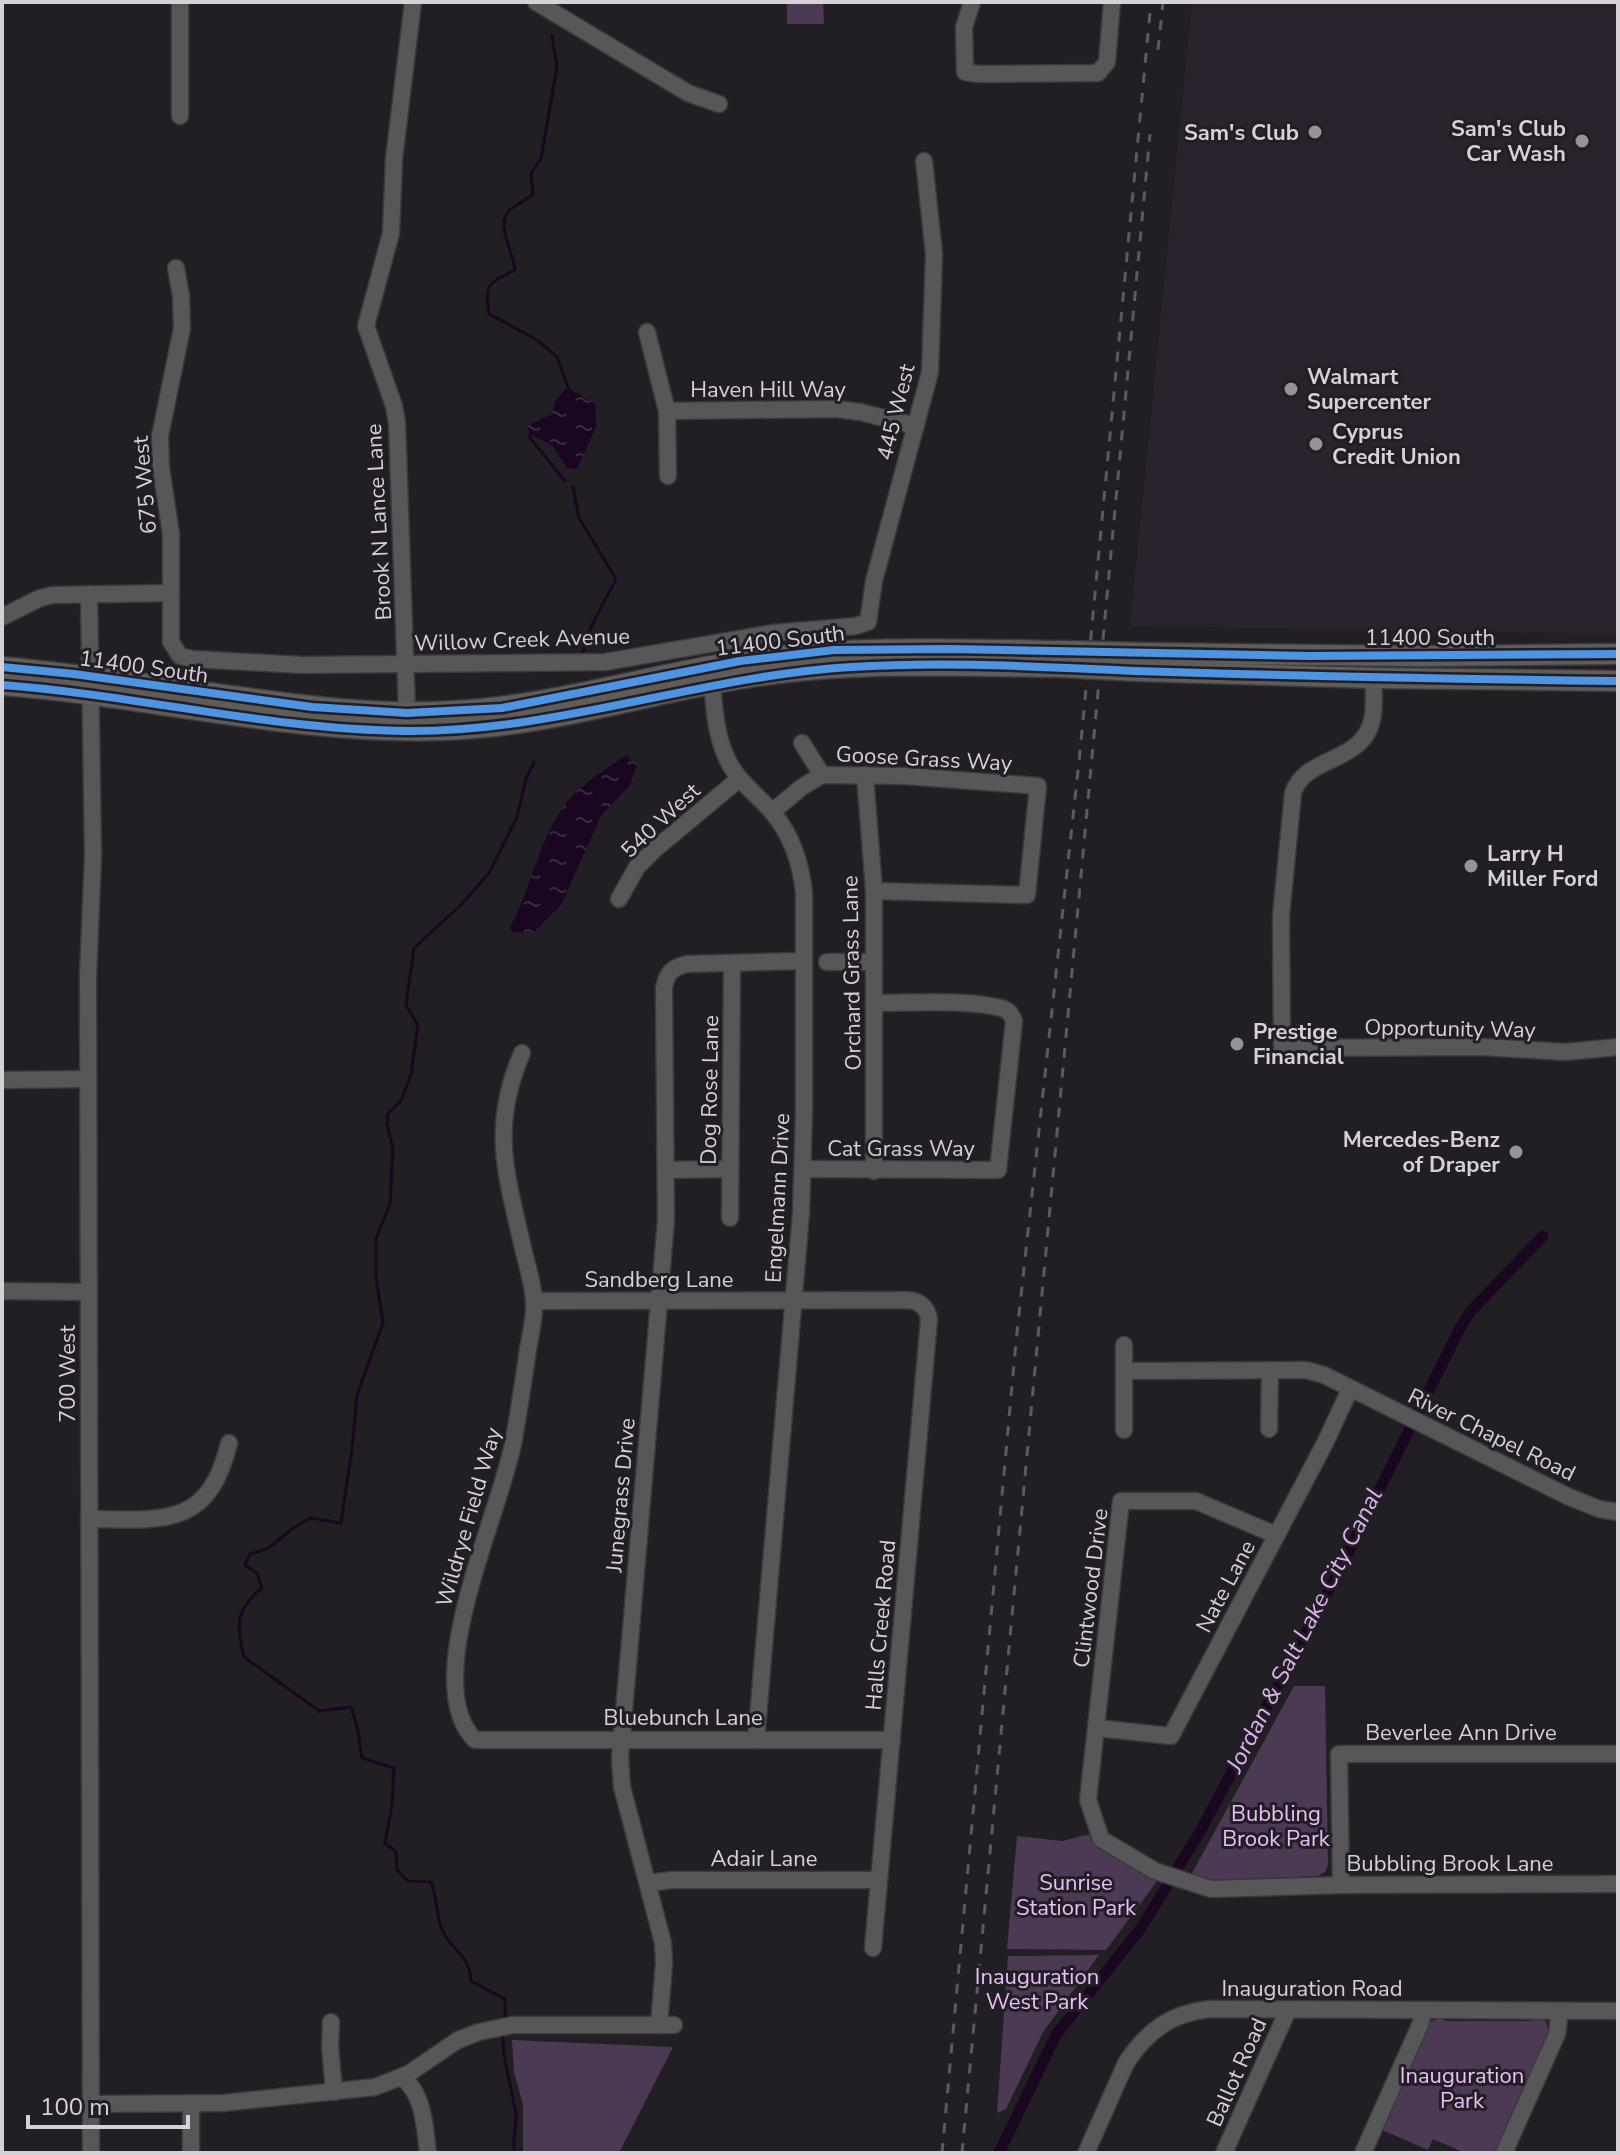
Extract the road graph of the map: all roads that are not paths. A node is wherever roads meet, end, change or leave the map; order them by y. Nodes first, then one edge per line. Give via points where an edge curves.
1 (180, 2) edge
2 (413, 2) edge
3 (536, 2) edge
4 (972, 2) edge
5 (1112, 2) edge
6 (719, 104) dead end
7 (180, 116) dead end
8 (924, 161) dead end
9 (176, 268) dead end
10 (647, 332) dead end
11 (667, 411) junction
12 (916, 426) junction
13 (668, 476) dead end
14 (171, 593) junction
15 (89, 594) junction
16 (2, 617) edge
17 (868, 622) joint
18 (176, 652) joint
19 (813, 652) junction
20 (1618, 654) edge
21 (1061, 659) junction
22 (1140, 662) junction
23 (406, 664) junction
24 (2, 667) edge
25 (1374, 678) junction
26 (1618, 681) edge
27 (2, 685) edge
28 (712, 685) junction
29 (90, 686) junction
30 (407, 713) junction
31 (802, 743) dead end
32 (822, 775) junction
33 (865, 775) junction
34 (739, 779) junction
35 (772, 812) junction
36 (874, 891) junction
37 (619, 899) dead end
38 (804, 961) junction
39 (827, 962) dead end
40 (874, 962) junction
41 (732, 963) junction
42 (874, 1003) junction
43 (1618, 1047) edge
44 (522, 1053) dead end
45 (88, 1079) junction
46 (2, 1080) edge
47 (730, 1169) junction
48 (803, 1169) junction
49 (666, 1170) junction
50 (874, 1171) junction
51 (730, 1218) dead end
52 (2, 1291) edge
53 (89, 1292) junction
54 (534, 1301) junction
55 (659, 1301) junction
56 (794, 1301) junction
57 (925, 1307) joint
58 (1124, 1345) dead end
59 (1124, 1371) junction
60 (1270, 1371) junction
61 (1350, 1389) junction
62 (1269, 1429) dead end
63 (1124, 1430) dead end
64 (229, 1443) dead end
65 (1618, 1512) edge
66 (90, 1519) junction
67 (1276, 1535) junction
68 (1097, 1728) junction
69 (621, 1739) junction
70 (475, 1740) joint
71 (756, 1740) junction
72 (892, 1740) junction
73 (1618, 1754) edge
74 (1101, 1839) joint
75 (879, 1880) junction
76 (648, 1883) junction
77 (1618, 1884) edge
78 (1341, 1885) junction
79 (873, 1948) dead end
80 (1288, 2010) junction
81 (1424, 2010) junction
82 (1560, 2011) junction
83 (1618, 2011) edge
84 (331, 2022) dead end
85 (401, 2077) junction
86 (334, 2092) junction
87 (91, 2104) junction
88 (191, 2105) junction
89 (91, 2153) edge
90 (191, 2153) edge
91 (428, 2153) edge
92 (1086, 2153) edge
93 (1224, 2153) edge
94 (1363, 2153) edge
95 (1504, 2153) edge

1 - 7 street
2 - 23 street, Brook N Lance Lane via 391,233 366,326 396,414
3 - 6 street via 688,93
4 - 5 street via 964,27 965,72 1093,74 1107,62
8 - 12 street, 445 West via 934,287 930,372
9 - 14 street, 675 West via 182,328 160,436
10 - 11 street
11 - 12 street, Haven Hill Way via 836,409
11 - 13 street
12 - 17 street, 445 West
14 - 15 street
14 - 18 street, 675 West via 171,642
15 - 16 street via 53,595
15 - 29 street, 700 West
17 - 23 street, Willow Creek Avenue via 605,662
18 - 23 street, Willow Creek Avenue via 193,659 258,664
19 - 21 main road, 11400 South via 865,649
19 - 28 main road via 788,662 719,674
19 - 30 main road, 11400 South via 727,663 502,708
20 - 22 main road, 11400 South
21 - 22 main road, 11400 South, bridge
21 - 28 main road, 11400 South via 860,666
22 - 25 main road, 11400 South
23 - 30 street, Brook N Lance Lane
24 - 29 main road, 11400 South
25 - 26 main road, 11400 South
25 - 43 street, Opportunity Way via 1373,715 1365,736 1347,753 1307,773 1293,793 1281,916 1282,1048 1565,1052
27 - 29 main road, 11400 South
28 - 29 main road, 11400 South via 516,724 408,731 326,726
28 - 34 street, Engelmann Drive via 718,736
29 - 30 main road, 11400 South
29 - 45 street, 700 West
31 - 32 street
32 - 33 street, Goose Grass Way
32 - 35 street, Goose Grass Way
33 - 36 street, Orchard Grass Lane
33 - 36 street, Goose Grass Way via 1038,786 1027,895
34 - 35 street, Engelmann Drive
34 - 37 street, 540 West via 654,850
35 - 38 street, Engelmann Drive via 800,864
36 - 40 street, Orchard Grass Lane
38 - 41 street
38 - 48 street, Engelmann Drive
39 - 40 street
40 - 42 street, Orchard Grass Lane
41 - 47 street, Dog Rose Lane
41 - 49 street, Junegrass Drive via 687,964 666,975
42 - 50 street, Orchard Grass Lane
42 - 50 street, Cat Grass Way via 1003,1008 1014,1021 998,1170
44 - 54 street via 506,1096 502,1140
45 - 46 street
45 - 53 street, 700 West
47 - 49 street
47 - 51 street, Dog Rose Lane
48 - 50 street, Cat Grass Way
48 - 56 street, Engelmann Drive
49 - 55 street, Junegrass Drive
52 - 53 street
53 - 66 street, 700 West
54 - 55 street, Sandberg Lane
54 - 70 street, Wildrye Field Way via 511,1457 462,1615 454,1679 457,1711
55 - 56 street, Sandberg Lane
55 - 69 street, Junegrass Drive
56 - 57 street, Sandberg Lane via 913,1301
56 - 71 street, Engelmann Drive
57 - 72 street, Halls Creek Road via 929,1320
58 - 59 street
59 - 60 street, River Chapel Road
59 - 63 street
60 - 61 street, River Chapel Road via 1306,1370
60 - 62 street
61 - 65 street, River Chapel Road via 1567,1496
61 - 67 street, Nate Lane
64 - 66 street via 214,1486 184,1512 156,1520
66 - 87 street, 700 West
67 - 68 street, Nate Lane via 1171,1736
67 - 68 street, Clintwood Drive via 1196,1501 1121,1501
68 - 74 street, Clintwood Drive via 1088,1800
69 - 70 street, Bluebunch Lane
69 - 71 street, Bluebunch Lane
69 - 76 street, Junegrass Drive via 622,1787
71 - 72 street, Bluebunch Lane
72 - 75 street, Halls Creek Road
73 - 78 street, Beverlee Ann Drive via 1339,1754
74 - 78 street, Bubbling Brook Lane via 1155,1871 1211,1889
75 - 76 street, Adair Lane
75 - 79 street, Halls Creek Road
76 - 85 street, Junegrass Drive via 664,1953 666,2025 513,2025 458,2040
77 - 78 street, Bubbling Brook Lane
80 - 81 street, Inauguration Road
80 - 92 street, Inauguration Road via 1195,2011 1154,2029 1126,2063
80 - 93 street, Ballot Road
81 - 82 street, Inauguration Road
81 - 94 street
82 - 83 street, Inauguration Road
82 - 95 street via 1557,2034
84 - 86 street
85 - 86 street via 375,2087
85 - 91 street via 421,2109
86 - 88 street
87 - 88 street
87 - 89 street, 700 West
88 - 90 street

